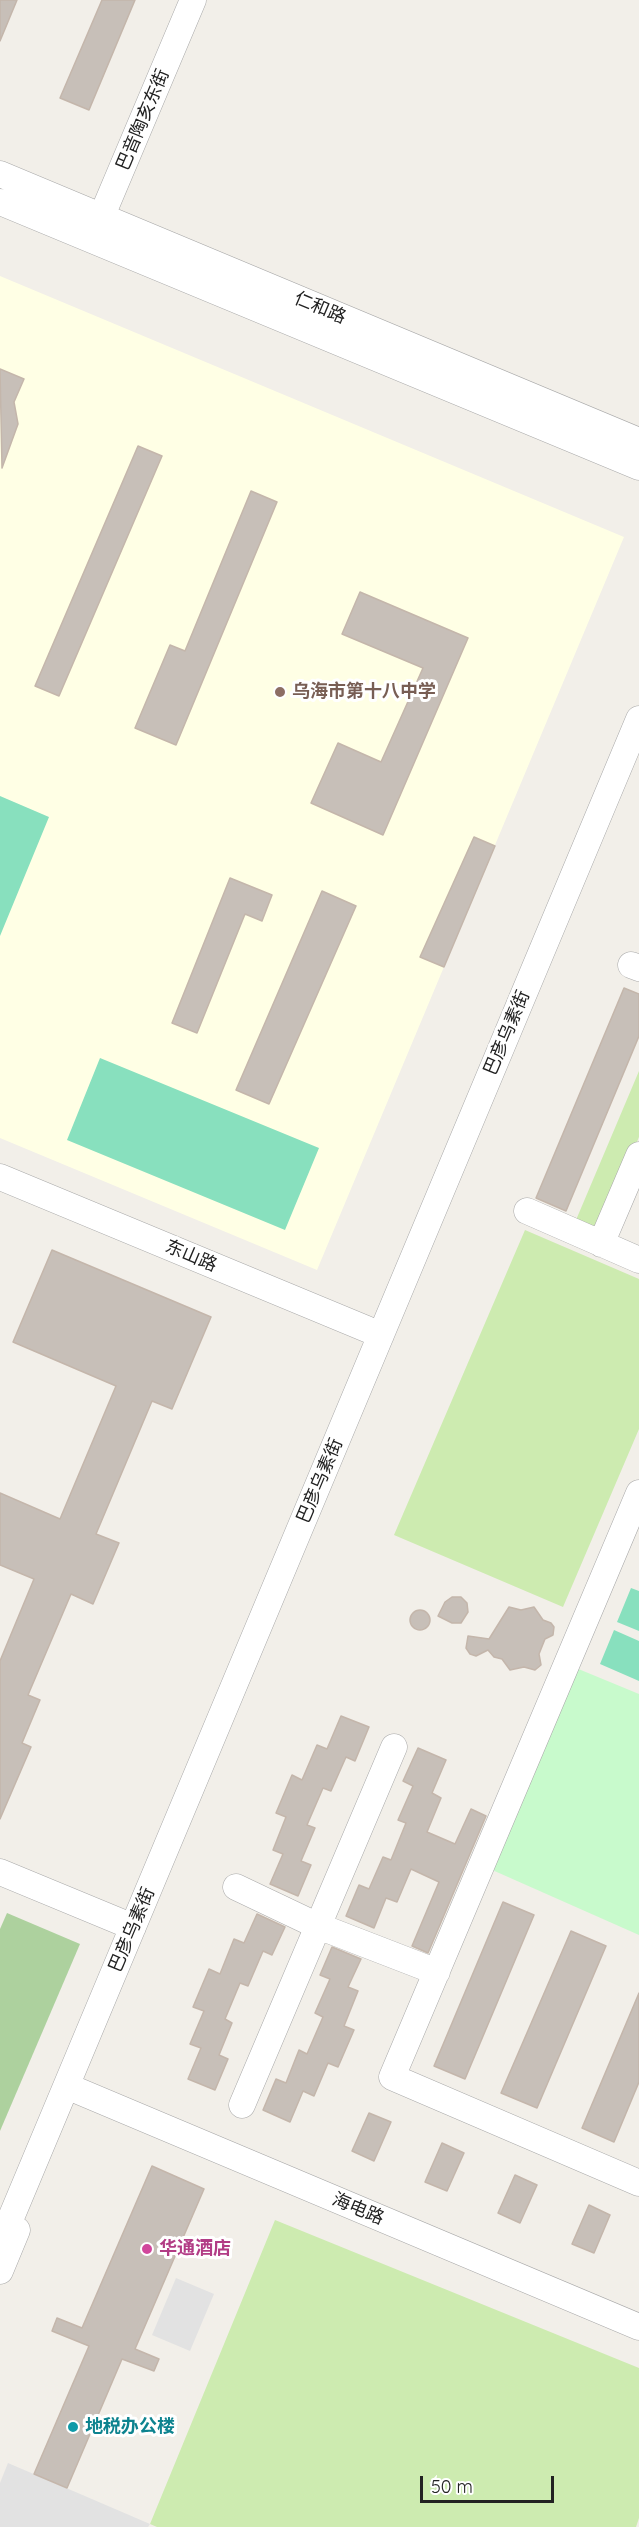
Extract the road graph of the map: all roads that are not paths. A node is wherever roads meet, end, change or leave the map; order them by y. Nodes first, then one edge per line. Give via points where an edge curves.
1 (193, 0) edge
2 (0, 174) edge
3 (0, 202) edge
4 (102, 217) junction
5 (92, 240) junction
6 (639, 441) edge
7 (639, 467) edge
8 (639, 719) edge
9 (639, 750) edge
10 (639, 1155) edge
11 (0, 1177) edge
12 (527, 1211) dead end
13 (601, 1244) junction
14 (639, 1260) edge
15 (381, 1335) junction
16 (639, 1493) edge
17 (394, 1747) dead end
18 (0, 1872) edge
19 (236, 1887) dead end
20 (318, 1926) junction
21 (133, 1927) junction
22 (437, 1972) junction
23 (76, 2090) junction
24 (242, 2105) dead end
25 (639, 2182) edge
26 (0, 2244) edge
27 (0, 2271) edge
28 (639, 2327) edge

1 - 4 street, 巴音陶亥东街
2 - 4 street, 仁和路
3 - 5 street, 仁和路
4 - 5 street, 巴音陶亥东街
4 - 6 street, 仁和路
5 - 7 street, 仁和路
8 - 15 street, 巴彦乌素街
9 - 23 street, 巴彦乌素街
10 - 13 street
11 - 15 street, 东山路
12 - 13 street
13 - 14 street
15 - 21 street, 巴彦乌素街
16 - 22 street
17 - 20 street
18 - 21 street
19 - 20 street
20 - 22 street
20 - 24 street
21 - 26 street, 巴彦乌素街
22 - 25 street via 392,2077
23 - 27 street, 巴彦乌素街
23 - 28 street, 海电路

